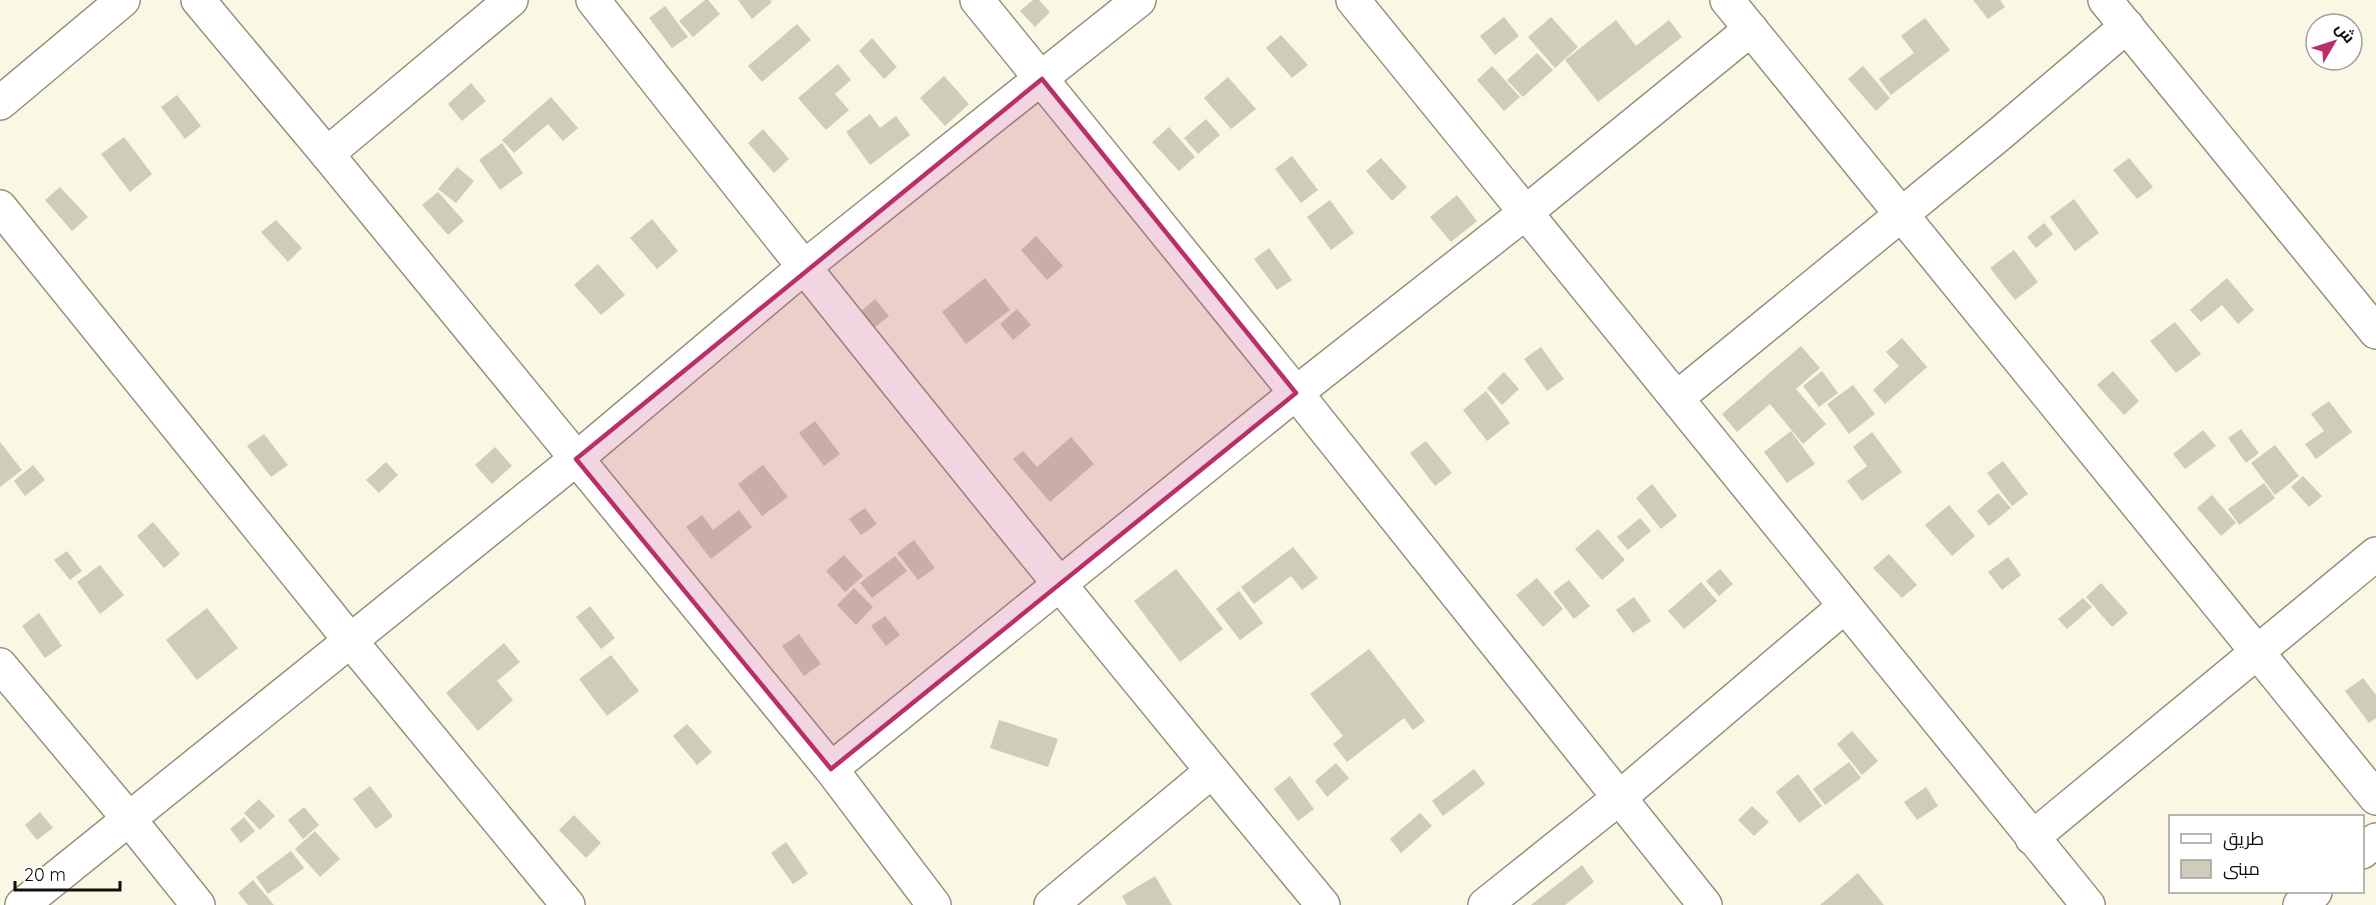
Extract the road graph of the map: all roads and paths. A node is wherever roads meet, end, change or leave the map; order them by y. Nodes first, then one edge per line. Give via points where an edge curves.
1 (123, 0) edge
2 (198, 0) edge
3 (511, 0) edge
4 (593, 0) edge
5 (977, 0) edge
6 (1139, 0) edge
7 (1353, 0) edge
8 (1727, 0) edge
9 (2105, 0) edge
10 (2127, 26) junction
11 (1751, 29) junction
12 (1042, 79) junction
13 (0, 103) edge
14 (327, 154) junction
15 (0, 207) edge
16 (1902, 212) junction
17 (1525, 213) junction
18 (803, 268) junction
19 (2376, 332) edge
20 (1296, 393) junction
21 (1677, 398) junction
22 (576, 459) junction
23 (2376, 554) edge
24 (1059, 584) junction
25 (1845, 606) junction
26 (350, 639) junction
27 (2257, 652) junction
28 (0, 665) edge
29 (831, 769) junction
30 (1212, 771) junction
31 (1619, 798) junction
32 (2376, 798) edge
33 (129, 819) junction
34 (2032, 838) junction
35 (2376, 840) edge
36 (2364, 850) edge
37 (2314, 893) edge
38 (22, 905) edge
39 (198, 905) edge
40 (568, 905) edge
41 (934, 905) edge
42 (1051, 905) edge
43 (1323, 905) edge
44 (1485, 905) edge
45 (1704, 905) edge
46 (2088, 905) edge
47 (2300, 905) edge

1 - 13 street
2 - 14 street
3 - 14 street
4 - 18 street
5 - 12 street
6 - 12 street
7 - 17 street
8 - 11 street
9 - 10 street
10 - 16 street
10 - 19 street
11 - 16 street
11 - 17 street
12 - 18 street
12 - 20 street
14 - 22 street
15 - 26 street
16 - 21 street
16 - 27 street
17 - 20 street
17 - 21 street
18 - 22 street
18 - 24 street
20 - 24 street
20 - 31 street
21 - 25 street
22 - 26 street
22 - 29 street
23 - 27 street
24 - 29 street
24 - 30 street
25 - 31 street
25 - 34 street
26 - 33 street
26 - 40 street
27 - 32 street
27 - 34 street
28 - 33 street
29 - 41 street
30 - 42 street
30 - 43 street
31 - 44 street
31 - 45 street
33 - 38 street
33 - 39 street
34 - 46 street
35 - 36 street
37 - 47 street

